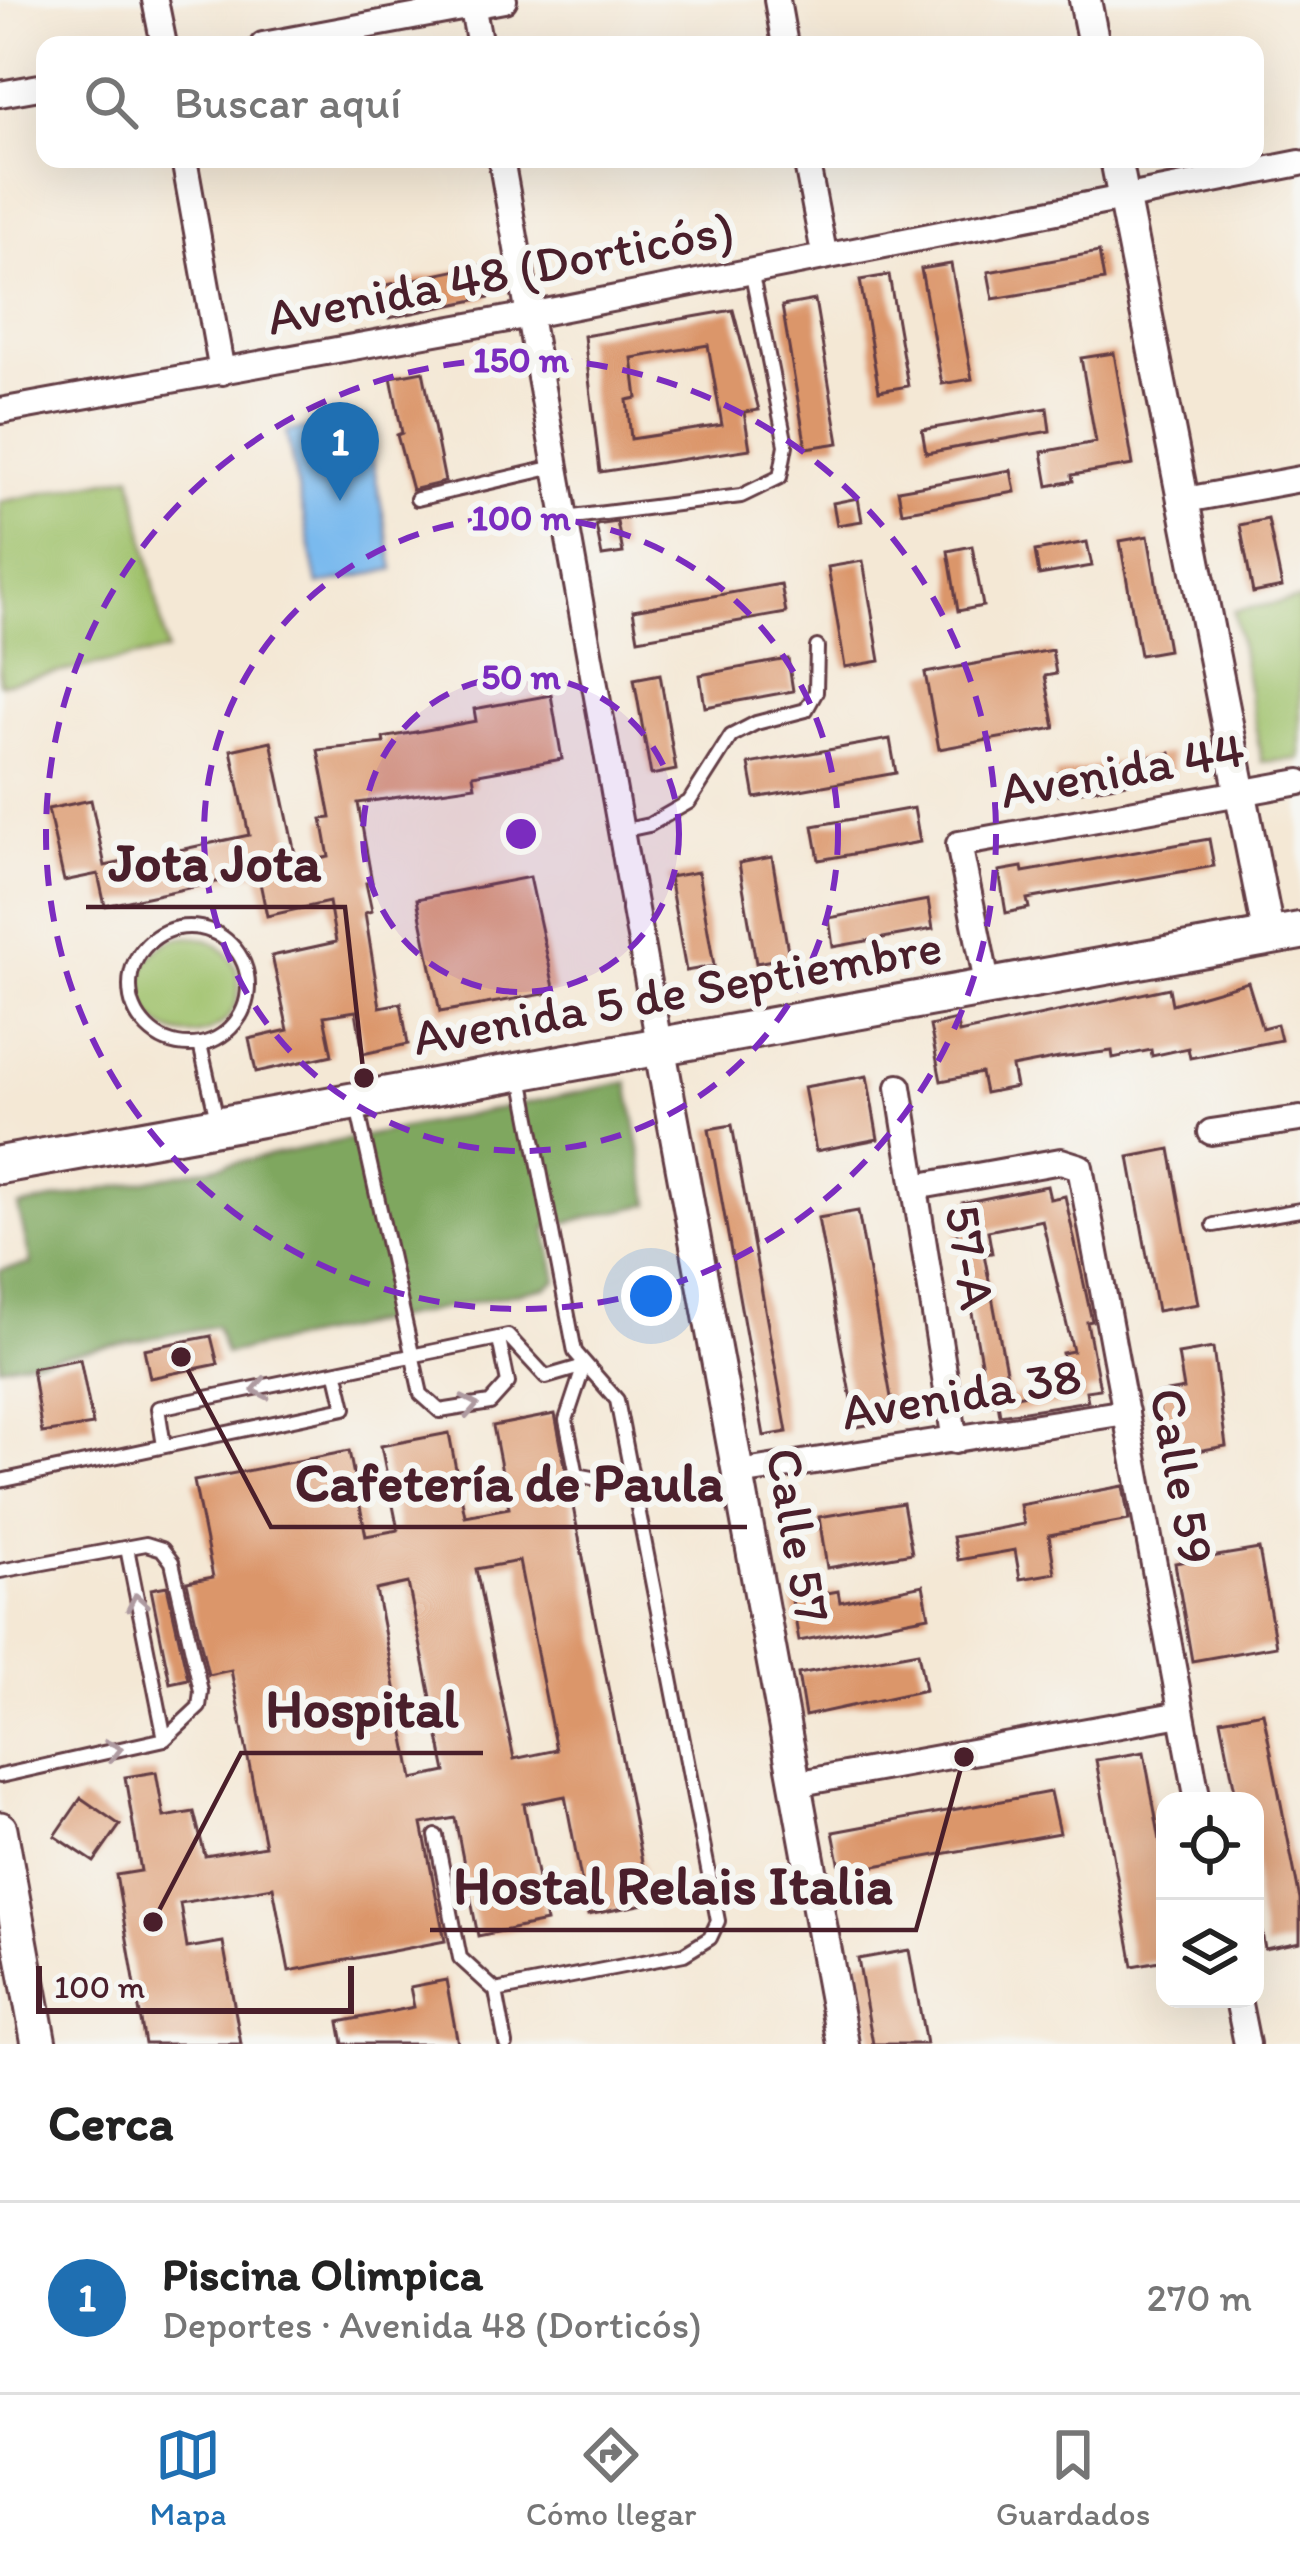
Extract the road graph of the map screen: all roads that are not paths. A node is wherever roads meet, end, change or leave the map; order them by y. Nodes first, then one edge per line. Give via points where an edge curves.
1 (155, 0) edge
2 (504, 0) edge
3 (777, 0) edge
4 (1085, 0) edge
5 (472, 3) edge
6 (162, 36) edge
7 (308, 36) edge
8 (478, 36) edge
9 (783, 36) edge
10 (1092, 36) edge
11 (36, 88) edge
12 (0, 94) edge
13 (1300, 163) edge
14 (186, 168) edge
15 (503, 168) edge
16 (808, 168) edge
17 (1117, 168) edge
18 (1123, 196) junction
19 (824, 254) junction
20 (750, 269) junction
21 (530, 314) junction
22 (222, 372) junction
23 (0, 411) edge
24 (556, 467) junction
25 (1300, 479) edge
26 (417, 499) dead end
27 (1180, 501) junction
28 (565, 518) junction
29 (817, 647) dead end
30 (1300, 782) edge
31 (1237, 794) junction
32 (620, 831) junction
33 (1284, 934) edge
34 (988, 988) junction
35 (200, 1044) junction
36 (659, 1044) junction
37 (520, 1070) junction
38 (898, 1087) dead end
39 (356, 1099) junction
40 (1300, 1119) edge
41 (218, 1126) junction
42 (1211, 1132) dead end
43 (0, 1165) edge
44 (915, 1187) junction
45 (1300, 1210) edge
46 (1214, 1225) dead end
47 (500, 1339) junction
48 (412, 1360) junction
49 (584, 1366) junction
50 (337, 1374) junction
51 (1126, 1412) junction
52 (955, 1441) junction
53 (164, 1446) junction
54 (739, 1473) junction
55 (631, 1474) junction
56 (0, 1481) edge
57 (127, 1548) junction
58 (0, 1571) edge
59 (1181, 1714) junction
60 (165, 1739) junction
61 (0, 1776) edge
62 (795, 1784) junction
63 (1196, 1792) edge
64 (0, 1829) edge
65 (436, 1836) dead end
66 (9, 1937) edge
67 (496, 1991) junction
68 (1240, 2008) edge
69 (39, 2044) edge
70 (506, 2044) edge
71 (843, 2044) edge
72 (1247, 2044) edge

1 - 6 street
2 - 5 street
3 - 9 street
4 - 10 street
5 - 7 street
5 - 8 street
11 - 12 street
13 - 18 street, Avenida 48 (Dorticós)
14 - 22 street
15 - 21 street
16 - 19 street
17 - 18 street
18 - 19 street, Avenida 48 (Dorticós)
18 - 27 street
19 - 20 street, Avenida 48 (Dorticós)
20 - 21 street, Avenida 48 (Dorticós)
20 - 28 lane via 786,445 780,477 741,496
21 - 22 street, Avenida 48 (Dorticós)
21 - 24 street
22 - 23 street, Avenida 48 (Dorticós)
24 - 26 lane
24 - 28 street
25 - 27 street
27 - 31 street
28 - 32 street
29 - 32 lane via 816,692 806,710 742,729 689,802
30 - 31 street, Avenida 44
31 - 33 street
31 - 34 street, Avenida 44 via 959,844
32 - 36 street
33 - 34 main road, Avenida 5 de Septiembre
34 - 36 main road, Avenida 5 de Septiembre
35 - 35 lane via 235,1024 249,987 246,967 221,936 182,927 148,944 131,976 131,995 148,1028
35 - 41 lane
36 - 37 main road, Avenida 5 de Septiembre
36 - 54 street, Calle 57
37 - 39 main road, Avenida 5 de Septiembre
37 - 49 lane
38 - 44 street, 57-A
39 - 41 main road, Avenida 5 de Septiembre
39 - 48 lane
40 - 42 street
41 - 43 main road, Avenida 5 de Septiembre
44 - 51 street, Calle 59 via 1061,1161 1080,1167
44 - 52 street, 57-A
45 - 46 lane
47 - 48 lane
48 -> 47 lane via 421,1394 440,1412 490,1403 508,1384
47 - 49 lane via 508,1336 546,1377
48 - 50 lane
49 - 55 lane via 616,1400
49 - 55 lane via 566,1420 577,1474
50 - 53 lane via 344,1408
50 -> 53 lane via 158,1408
51 - 52 street, Avenida 38
51 - 59 street, Calle 59
52 - 54 street, Avenida 38
53 - 56 lane
54 - 62 street, Calle 57
55 - 67 lane via 718,1922 710,1938 684,1954
57 - 58 lane
60 -> 57 lane
57 - 60 lane via 146,1544 172,1562 201,1691 199,1707
59 - 62 street
59 - 63 street, Calle 59
61 -> 60 lane
62 - 71 street, Calle 57
64 - 66 main road
65 - 67 lane via 460,1958
66 - 69 main road
67 - 70 lane
68 - 72 street

